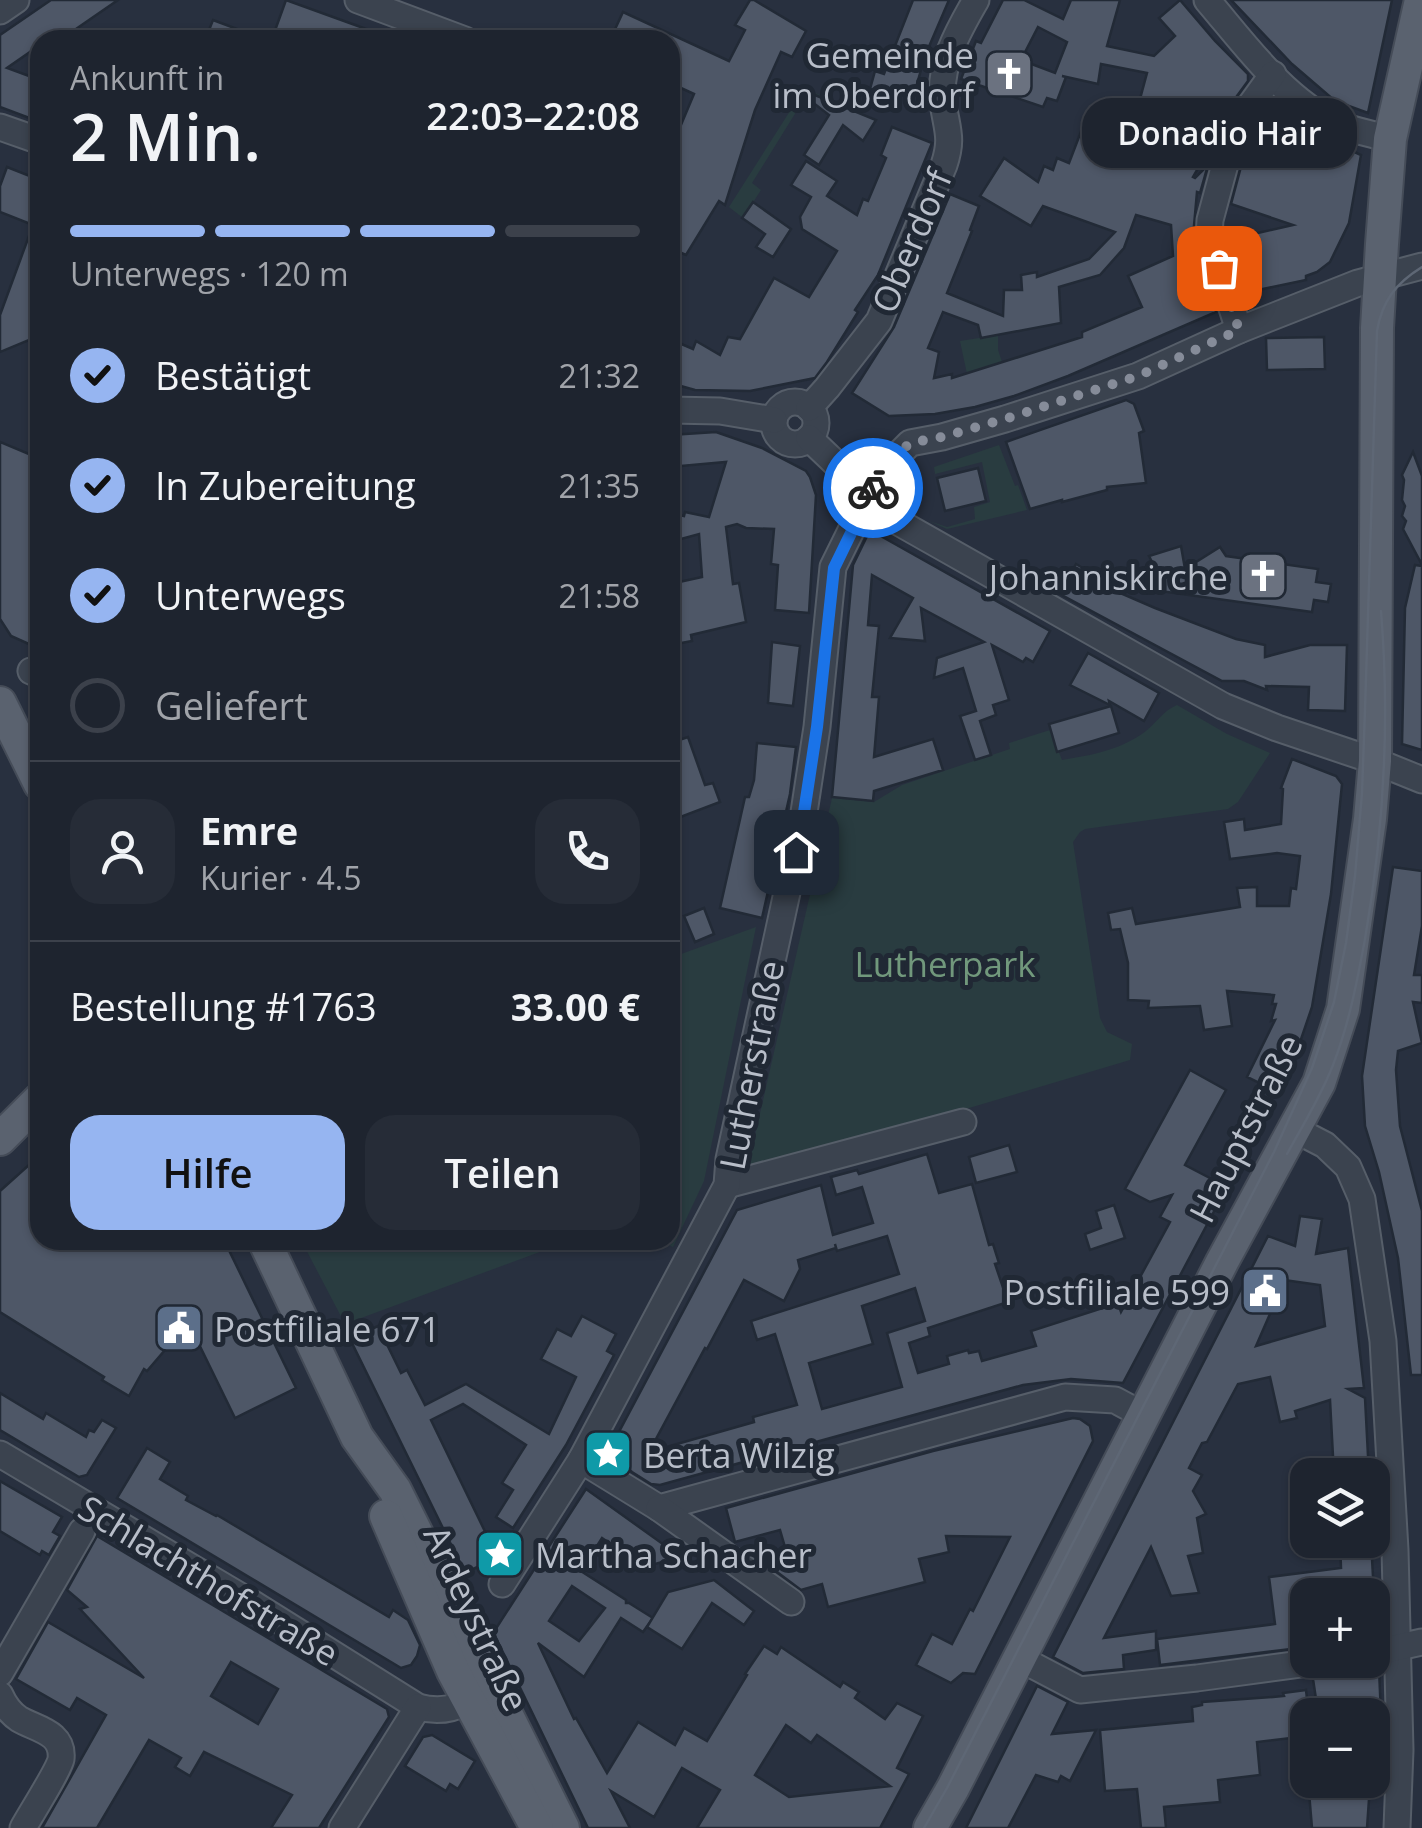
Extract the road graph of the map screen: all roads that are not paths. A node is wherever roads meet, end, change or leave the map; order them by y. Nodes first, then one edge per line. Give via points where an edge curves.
1 (16, 0) edge
2 (358, 0) edge
3 (976, 0) edge
4 (1207, 0) edge
5 (1420, 0) edge
6 (0, 11) edge
7 (438, 30) edge
8 (1273, 74) junction
9 (0, 127) edge
10 (30, 138) edge
11 (1390, 139) junction
12 (1422, 266) edge
13 (1380, 275) junction
14 (1239, 330) junction
15 (810, 408) junction
16 (680, 410) edge
17 (774, 420) junction
18 (809, 438) junction
19 (867, 498) junction
20 (5, 712) edge
21 (1375, 761) junction
22 (30, 763) edge
23 (1422, 780) edge
24 (30, 1109) edge
25 (963, 1122) dead end
26 (1294, 1129) junction
27 (0, 1138) edge
28 (728, 1186) junction
29 (269, 1250) edge
30 (1144, 1415) junction
31 (0, 1454) edge
32 (581, 1460) junction
33 (659, 1508) junction
34 (82, 1531) dead end
35 (502, 1584) dead end
36 (791, 1602) dead end
37 (1397, 1647) edge
38 (1019, 1658) junction
39 (1290, 1666) edge
40 (0, 1674) edge
41 (471, 1675) junction
42 (0, 1694) edge
43 (418, 1707) junction
44 (532, 1818) edge
45 (23, 1828) edge
46 (342, 1828) edge
47 (563, 1828) edge
48 (930, 1828) edge
49 (1397, 1828) edge

1 - 6 street
2 - 7 street
3 - 15 street, Oberdorf via 944,70 950,132 944,165 879,321
4 - 8 street
5 - 11 main road, Hauptstraße
8 - 11 street via 1319,114
8 - 14 street via 1231,142 1210,220 1209,237
9 - 10 street
11 - 13 main road, Hauptstraße
12 - 13 street, Lutherstraße
13 - 14 street, Lutherstraße
13 - 21 main road, Hauptstraße
14 - 19 street, Lutherstraße via 1138,376 910,443 879,474
15 - 17 street via 791,402
15 - 18 street via 816,420
16 - 17 street
17 - 18 street via 786,442
18 - 19 street
19 - 21 street via 884,514 1223,706
19 - 28 street, Lutherstraße via 834,568 803,819
20 - 22 main road
21 - 23 street
21 - 26 main road, Hauptstraße via 1343,1009 1319,1083
24 - 27 main road
25 - 28 street
26 - 30 main road, Hauptstraße
26 - 37 street via 1348,1166 1362,1199 1383,1341
28 - 32 street, Lutherstraße
29 - 41 main road via 356,1437 394,1490
30 - 33 street via 1115,1400 1065,1397
30 - 38 main road, Hauptstraße
31 - 43 street, Schlachthofstraße
32 - 33 street
32 - 35 street, Lutherstraße
33 - 36 street
34 - 40 street, Schlachthofstraße
37 - 49 street
38 - 39 street via 1080,1690
38 - 48 main road, Hauptstraße
41 - 43 street via 440,1710
41 - 44 main road, Ardeystraße
41 - 47 main road
42 - 45 street via 17,1718 49,1732 59,1746 61,1761
43 - 46 street

